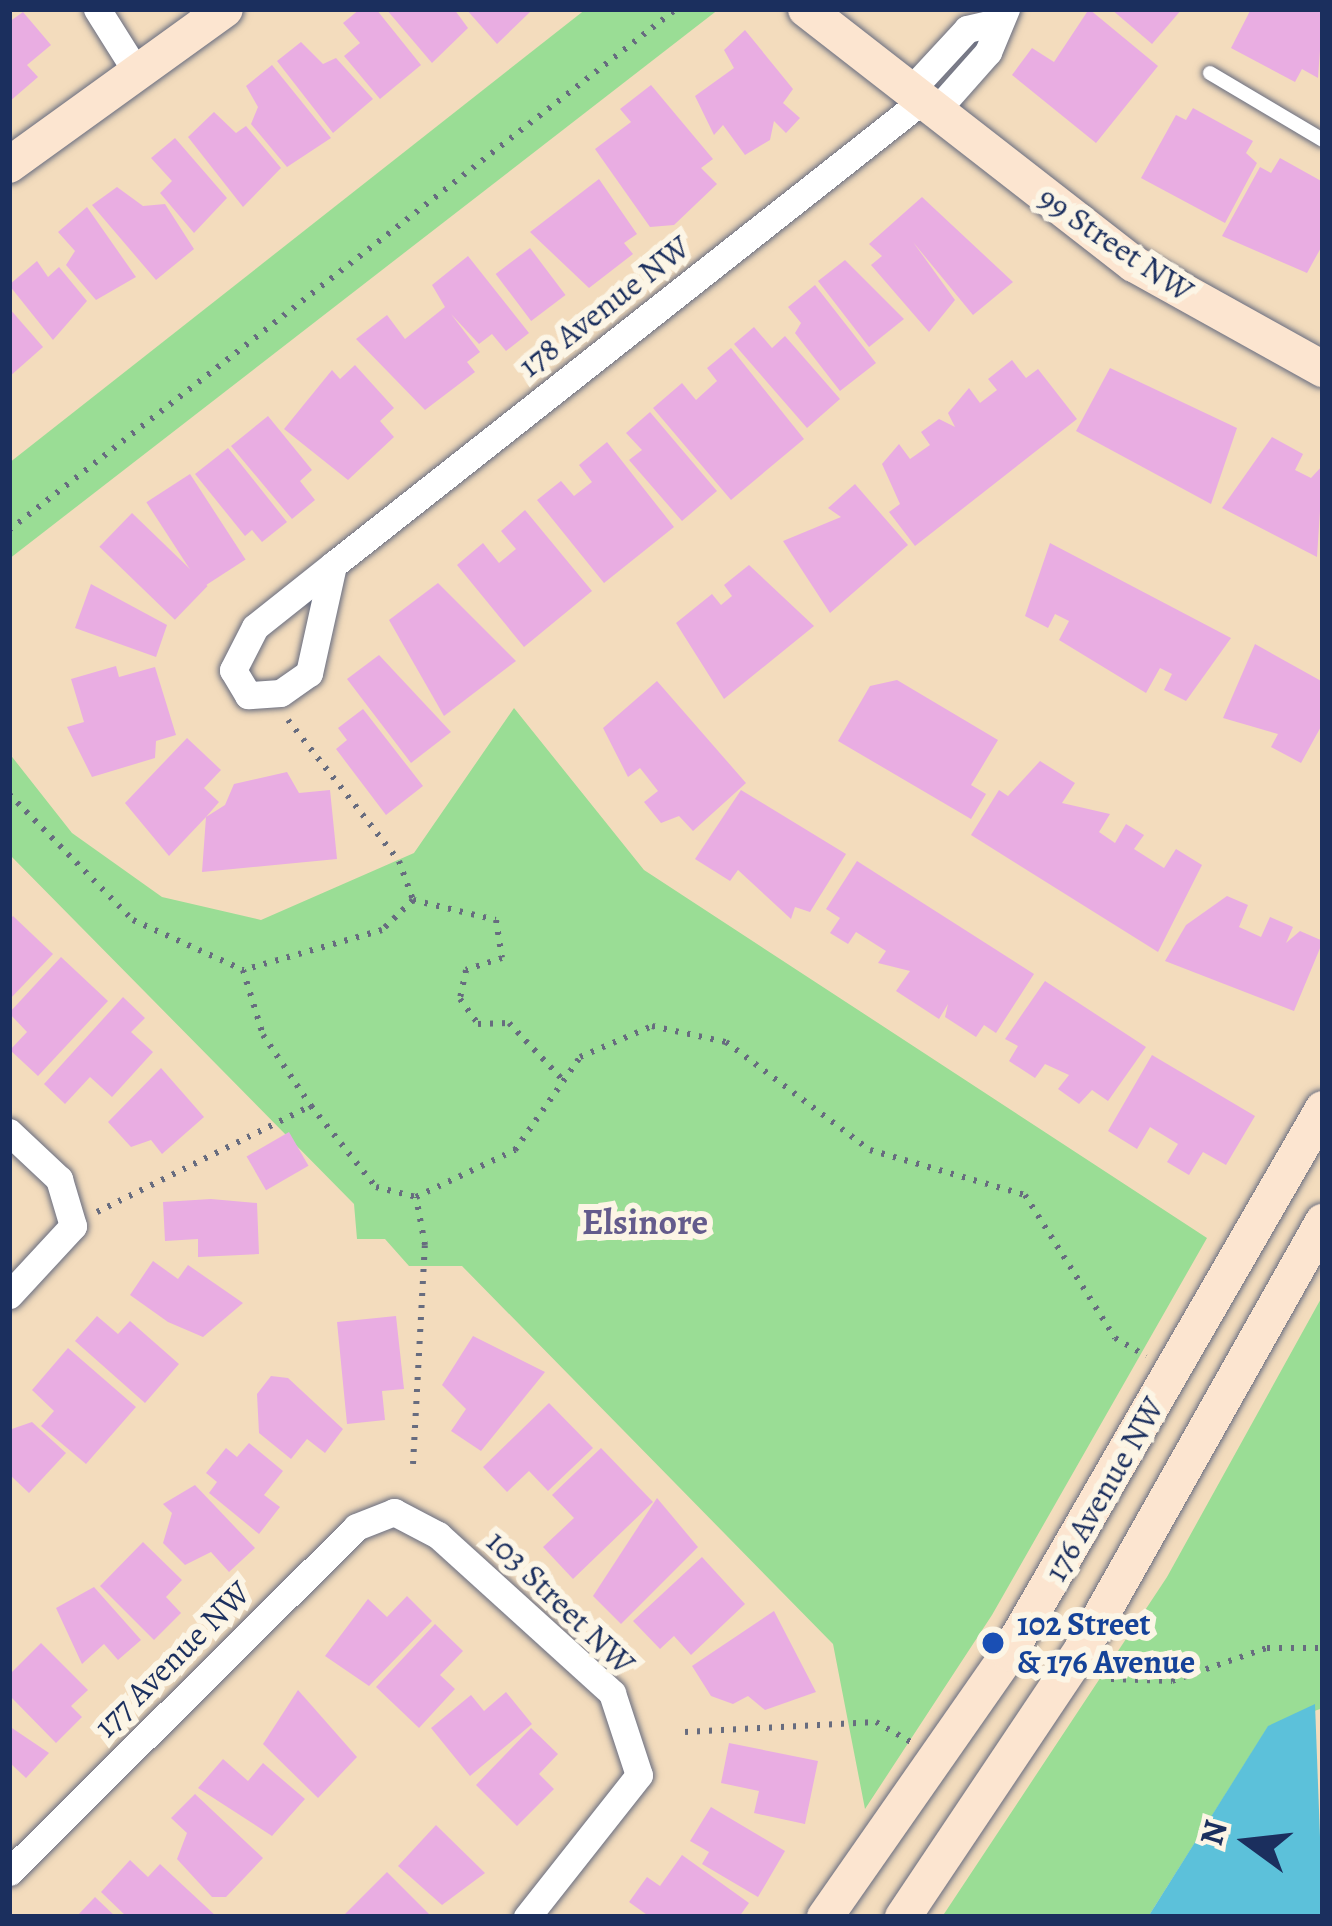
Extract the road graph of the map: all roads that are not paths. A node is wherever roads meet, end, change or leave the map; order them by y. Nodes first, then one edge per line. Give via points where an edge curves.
1 (98, 9) edge
2 (225, 9) edge
3 (806, 9) edge
4 (1000, 16) edge
5 (134, 68) junction
6 (1210, 73) dead end
7 (920, 104) junction
8 (1323, 140) edge
9 (9, 165) edge
10 (1323, 369) edge
11 (333, 565) junction
12 (1323, 1109) edge
13 (9, 1132) edge
14 (1323, 1222) edge
15 (9, 1295) edge
16 (394, 1512) joint
17 (9, 1872) edge
18 (527, 1917) edge
19 (825, 1917) edge
20 (903, 1917) edge

1 - 5 street
2 - 5 street
3 - 7 street, 99 Street NW
4 - 7 street via 968,29 920,80
5 - 9 street
6 - 8 lane
7 - 10 street, 99 Street NW via 1134,264
7 - 11 street, 178 Avenue NW
11 - 11 street, 178 Avenue NW via 255,627 233,670 248,695 280,693 309,673
12 - 19 street, 176 Avenue NW via 1009,1653
13 - 15 street via 59,1178 73,1226
14 - 20 street, 176 Avenue NW via 1080,1653
16 - 17 street, 177 Avenue NW via 356,1526
16 - 18 street, 103 Street NW via 438,1534 612,1693 640,1775

